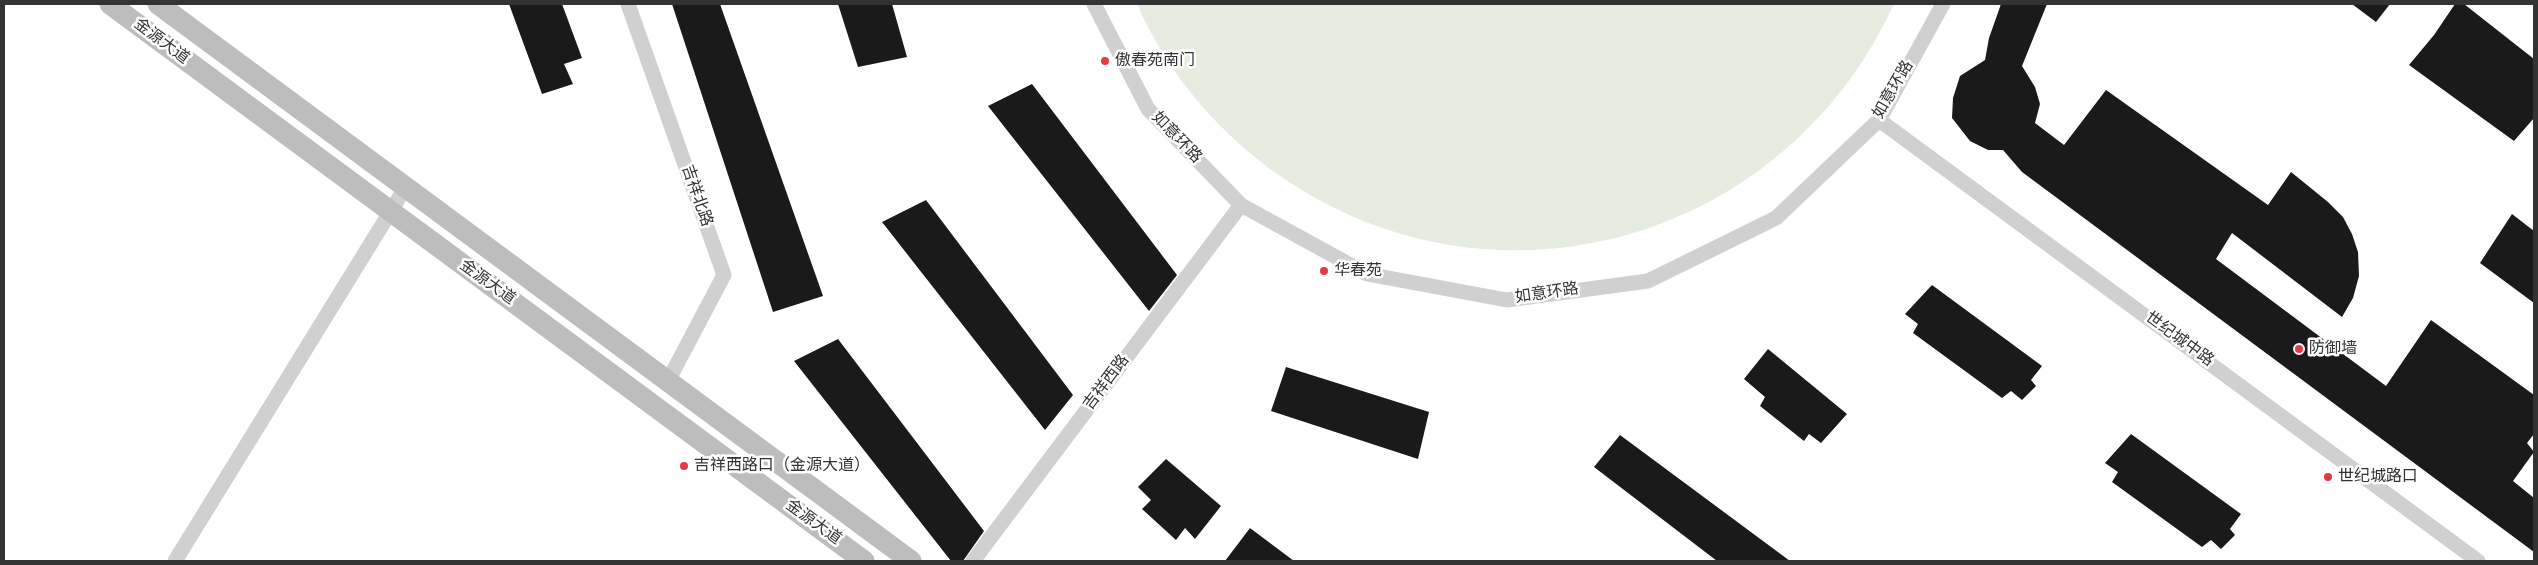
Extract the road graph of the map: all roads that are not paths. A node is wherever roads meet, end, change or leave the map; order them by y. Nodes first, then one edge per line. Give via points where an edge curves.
1 (110, 4) edge
2 (158, 4) edge
3 (628, 4) edge
4 (1094, 4) edge
5 (1943, 4) edge
6 (1879, 120) junction
7 (405, 188) junction
8 (1241, 205) junction
9 (392, 213) junction
10 (668, 381) junction
11 (908, 560) edge
12 (175, 561) edge
13 (864, 561) edge
14 (973, 561) edge
15 (2478, 561) edge

1 - 9 street, 金源大道
2 - 7 street, 金源大道
3 - 10 street, 吉祥北路 via 724,275
4 - 8 street, 如意环路 via 1148,110
5 - 6 street, 如意环路
6 - 8 street, 如意环路 via 1776,218 1648,281 1507,300 1367,274
6 - 15 street, 世纪城中路
7 - 9 street
7 - 10 street, 金源大道
8 - 14 street, 吉祥西路
9 - 12 street
9 - 13 street, 金源大道
10 - 11 street, 金源大道

